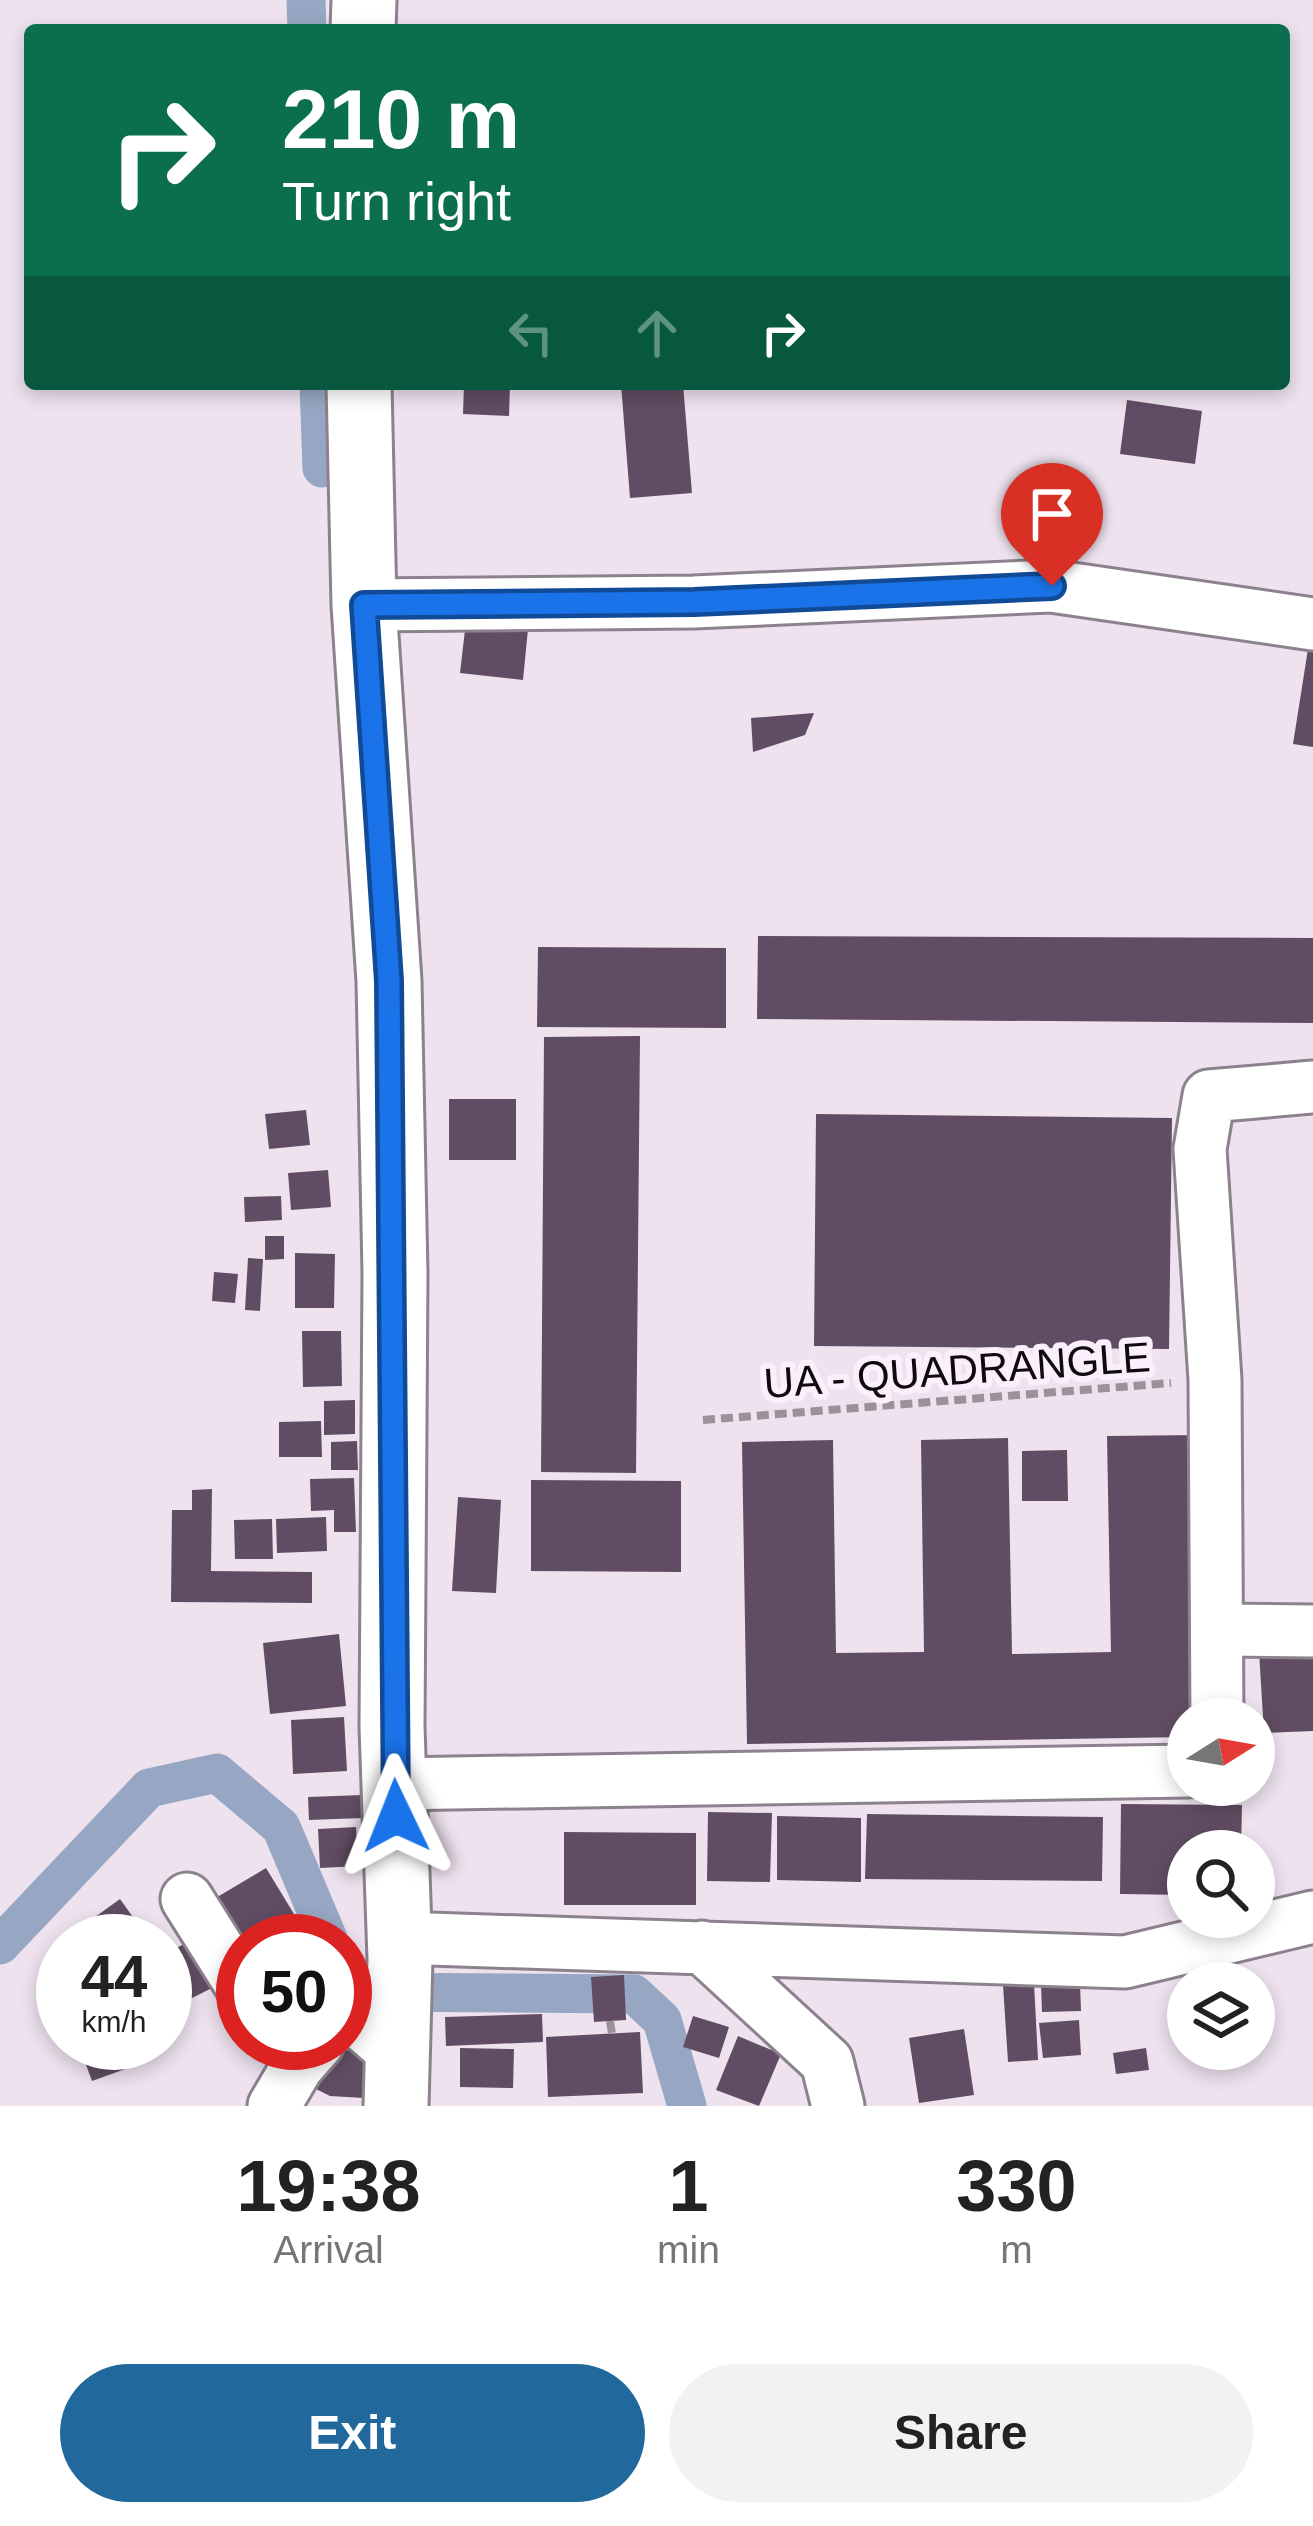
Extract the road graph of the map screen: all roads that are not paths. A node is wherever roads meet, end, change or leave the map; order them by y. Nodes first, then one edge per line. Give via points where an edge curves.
1 (359, 390) edge
2 (364, 605) junction
3 (1313, 624) edge
4 (1313, 1087) edge
5 (1219, 1630) junction
6 (1313, 1631) edge
7 (1217, 1698) edge
8 (1167, 1771) edge
9 (395, 1784) junction
10 (187, 1899) dead end
11 (1313, 1917) edge
12 (216, 1945) edge
13 (702, 1947) junction
14 (389, 2016) edge
15 (295, 2070) edge
16 (274, 2106) edge
17 (838, 2106) edge

1 - 2 main road
2 - 3 street via 694,602 1052,586
2 - 9 main road via 389,981
4 - 5 street via 1209,1096 1199,1148 1215,1380
5 - 6 street
5 - 7 street
8 - 9 street
9 - 14 main road
10 - 12 street
11 - 13 street via 1125,1962
13 - 14 street
13 - 17 street via 827,2062
15 - 16 street

